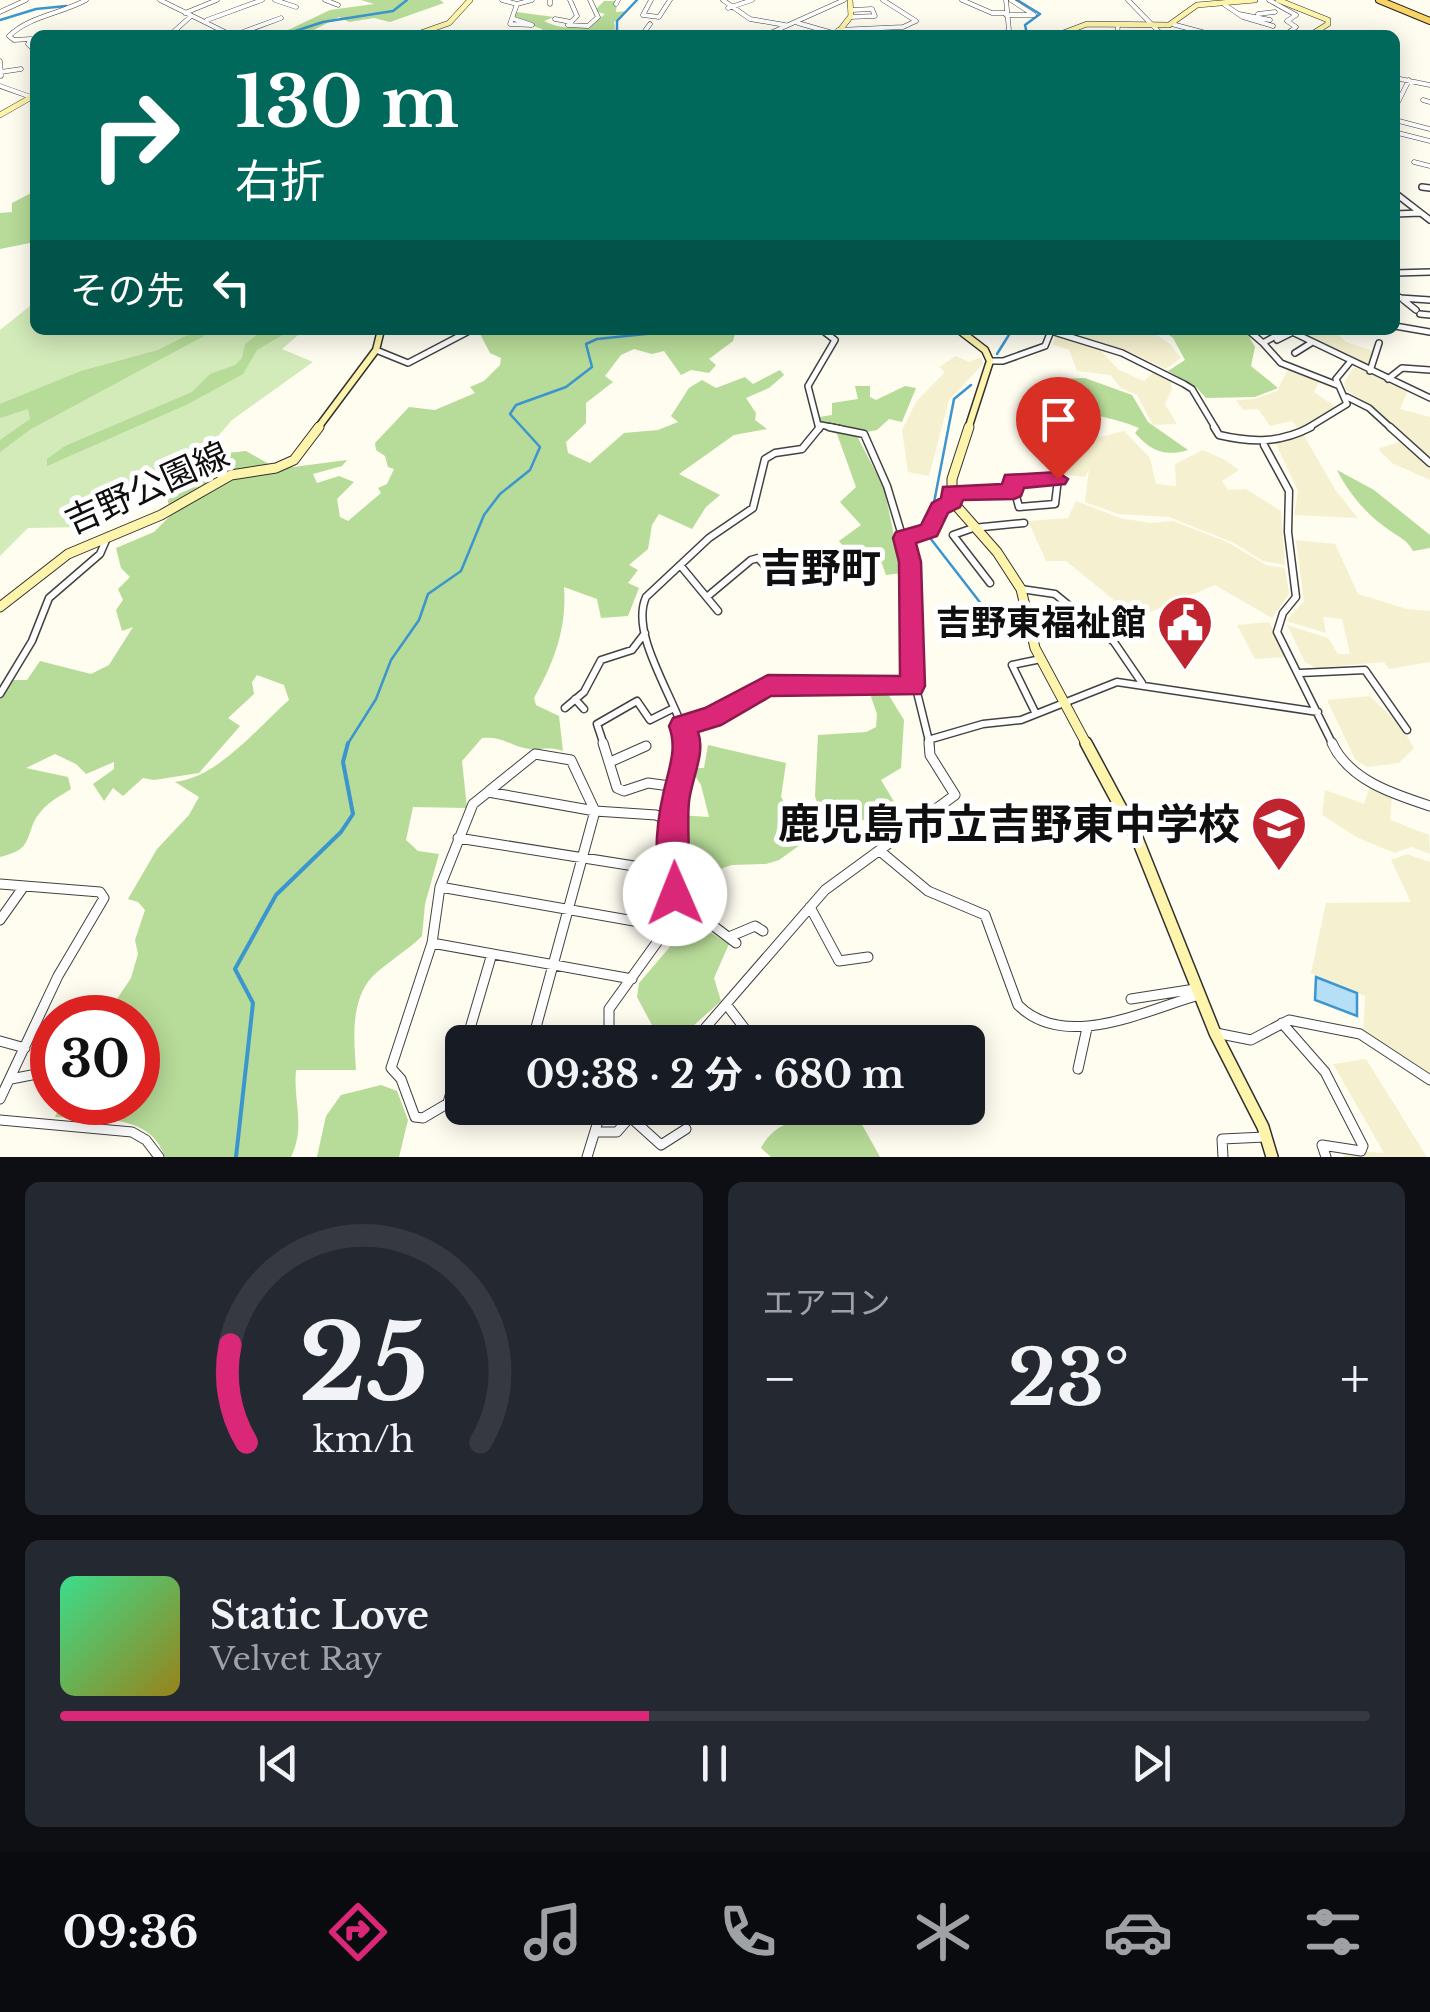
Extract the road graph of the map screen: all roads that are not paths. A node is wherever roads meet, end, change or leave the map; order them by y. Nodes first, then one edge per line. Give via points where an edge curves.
1 (26, 0) edge
2 (73, 0) edge
3 (89, 0) edge
4 (160, 0) edge
5 (217, 0) edge
6 (262, 0) edge
7 (275, 0) edge
8 (325, 0) edge
9 (470, 0) edge
10 (502, 0) edge
11 (532, 0) edge
12 (570, 0) edge
13 (590, 0) edge
14 (651, 0) edge
15 (670, 0) edge
16 (723, 0) edge
17 (752, 0) edge
18 (847, 0) edge
19 (883, 0) edge
20 (962, 0) edge
21 (1008, 0) edge
22 (1128, 0) edge
23 (1255, 0) edge
24 (1269, 0) edge
25 (1278, 0) edge
26 (1379, 0) edge
27 (1206, 2) edge
28 (517, 4) junction
29 (338, 5) dead end
30 (1225, 5) junction
31 (296, 7) dead end
32 (728, 8) junction
33 (0, 12) edge
34 (1275, 12) dead end
35 (184, 14) junction
36 (1006, 14) junction
37 (1237, 14) junction
38 (1252, 14) junction
39 (190, 16) junction
40 (281, 18) dead end
41 (514, 19) dead end
42 (555, 20) dead end
43 (206, 21) junction
44 (1430, 21) edge
45 (571, 22) junction
46 (650, 24) dead end
47 (794, 24) junction
48 (1118, 24) junction
49 (1172, 24) junction
50 (1150, 26) junction
51 (175, 30) edge
52 (223, 30) edge
53 (247, 30) edge
54 (426, 30) edge
55 (646, 30) edge
56 (779, 30) edge
57 (823, 30) edge
58 (839, 30) edge
59 (870, 30) edge
60 (1009, 30) edge
61 (1067, 30) edge
62 (1117, 30) edge
63 (1155, 30) edge
64 (1194, 30) edge
65 (1292, 30) edge
66 (1318, 30) edge
67 (30, 39) edge
68 (14, 40) junction
69 (8, 42) dead end
70 (0, 61) edge
71 (21, 69) dead end
72 (0, 74) edge
73 (1400, 79) edge
74 (1409, 80) junction
75 (1430, 85) edge
76 (0, 86) edge
77 (1400, 89) edge
78 (1404, 90) junction
79 (30, 95) edge
80 (30, 98) edge
81 (1400, 98) edge
82 (1423, 100) dead end
83 (1430, 102) edge
84 (0, 115) edge
85 (1400, 121) edge
86 (1430, 129) edge
87 (1400, 134) edge
88 (1430, 141) edge
89 (1414, 162) dead end
90 (1430, 170) edge
91 (1422, 186) dead end
92 (1430, 188) edge
93 (1400, 198) edge
94 (1422, 213) junction
95 (1400, 214) edge
96 (1430, 220) edge
97 (1430, 272) edge
98 (1400, 273) edge
99 (1400, 296) edge
100 (1400, 298) edge
101 (1430, 300) edge
102 (1430, 315) edge
103 (1400, 327) edge
104 (1430, 332) edge
105 (380, 335) edge
106 (462, 335) edge
107 (829, 335) edge
108 (966, 335) edge
109 (1049, 335) edge
110 (1064, 335) edge
111 (1254, 335) edge
112 (1280, 335) edge
113 (1284, 335) edge
114 (1297, 335) edge
115 (1278, 340) dead end
116 (1263, 343) junction
117 (1312, 343) junction
118 (1379, 344) dead end
119 (376, 350) junction
120 (1295, 353) dead end
121 (990, 362) junction
122 (1350, 362) junction
123 (1430, 370) edge
124 (1370, 372) junction
125 (1388, 379) junction
126 (1337, 385) junction
127 (1347, 397) junction
128 (1430, 398) edge
129 (820, 425) junction
130 (1264, 446) junction
131 (1430, 463) edge
132 (1014, 491) junction
133 (952, 497) junction
134 (1024, 523) dead end
135 (973, 528) junction
136 (107, 537) junction
137 (904, 538) junction
138 (680, 565) junction
139 (767, 568) dead end
140 (990, 583) dead end
141 (1021, 589) junction
142 (708, 596) junction
143 (0, 607) edge
144 (718, 610) dead end
145 (646, 632) junction
146 (1040, 659) junction
147 (1300, 673) junction
148 (1143, 684) junction
149 (912, 686) junction
150 (0, 694) edge
151 (575, 700) junction
152 (1065, 702) junction
153 (565, 708) dead end
154 (674, 708) junction
155 (584, 709) dead end
156 (1319, 712) junction
157 (1036, 714) junction
158 (682, 726) junction
159 (1407, 730) dead end
160 (928, 740) junction
161 (646, 746) dead end
162 (610, 762) junction
163 (678, 787) junction
164 (488, 792) junction
165 (1430, 806) edge
166 (595, 810) junction
167 (674, 824) junction
168 (458, 838) junction
169 (880, 851) junction
170 (582, 857) junction
171 (672, 872) junction
172 (0, 884) edge
173 (23, 888) junction
174 (440, 888) junction
175 (675, 896) junction
176 (568, 908) junction
177 (810, 908) junction
178 (0, 920) edge
179 (668, 927) junction
180 (763, 931) dead end
181 (432, 944) junction
182 (491, 957) junction
183 (868, 957) dead end
184 (553, 966) junction
185 (632, 978) junction
186 (1198, 992) junction
187 (1131, 1000) dead end
188 (726, 1004) junction
189 (1282, 1023) junction
190 (471, 1025) edge
191 (537, 1025) edge
192 (609, 1025) edge
193 (708, 1025) edge
194 (741, 1025) edge
195 (1087, 1027) junction
196 (1215, 1033) junction
197 (0, 1041) edge
198 (25, 1048) junction
199 (1078, 1069) dead end
200 (30, 1075) edge
201 (10, 1079) junction
202 (1430, 1080) edge
203 (0, 1099) edge
204 (445, 1105) edge
205 (0, 1120) edge
206 (598, 1125) edge
207 (624, 1125) edge
208 (639, 1125) edge
209 (686, 1130) dead end
210 (596, 1132) junction
211 (1266, 1137) junction
212 (159, 1157) edge
213 (587, 1157) edge
214 (1222, 1157) edge
215 (1272, 1157) edge
216 (1326, 1157) edge

1 - 33 street
2 - 3 street
3 - 68 street via 24,22 10,36
4 - 35 street
5 - 35 street
6 - 43 street
7 - 31 street
8 - 29 street
9 - 54 street via 449,22
10 - 28 street
11 - 28 street
12 - 45 street via 577,16
13 - 45 street via 598,17 586,26
14 - 15 street via 644,15 659,17
16 - 32 street
17 - 32 street
18 - 47 street
18 - 58 street via 851,14
19 - 59 street via 916,22
20 - 36 street
21 - 36 street
21 - 36 street via 1034,15
22 - 50 street
23 - 30 street
24 - 65 street via 1296,15 1288,22 1296,27
25 - 66 street via 1328,20
26 - 44 main road
27 - 30 street
27 - 49 street
28 - 41 street
30 - 37 street
32 - 47 street via 766,24
34 - 38 street
35 - 39 street
36 - 60 street
37 - 38 street
37 - 38 street via 1272,23
39 - 43 street
39 - 51 street
40 - 53 street
42 - 45 street
43 - 52 street
46 - 55 street
47 - 56 street
47 - 57 street
48 - 50 street
48 - 61 street
48 - 62 street
49 - 50 street
49 - 64 street
50 - 63 street
67 - 68 street
68 - 69 street
70 - 72 street
71 - 72 street
73 - 74 street
74 - 75 street
74 - 78 street
76 - 79 street
77 - 78 street
78 - 81 street
80 - 84 street
82 - 83 street
85 - 86 street
87 - 88 street
89 - 90 street
91 - 92 street
93 - 94 street
94 - 95 street
94 - 96 street
97 - 98 street
99 - 101 street
100 - 102 street
103 - 104 street
105 - 119 street, 吉野公園線
106 - 119 street via 408,364
107 - 129 street via 836,340 808,386
108 - 121 street
109 - 121 street via 1045,346
110 - 130 street via 1122,353 1184,384 1219,435
111 - 116 street
112 - 116 street
113 - 115 street
114 - 117 street
116 - 126 street via 1281,363
117 - 120 street
117 - 122 street
118 - 124 street
119 - 136 street, 吉野公園線 via 294,460 231,474
121 - 133 street
122 - 124 street
122 - 126 street
123 - 125 street via 1402,368
124 - 125 street
125 - 128 street
126 - 127 street
127 - 130 street via 1330,415
127 - 131 street via 1369,408
129 - 137 street via 864,434
129 - 138 street via 802,449 769,456 753,508
130 - 147 street via 1289,491 1285,538 1296,597 1282,612 1277,632
132 - 132 street via 1012,480 1058,479 1050,507 1019,507
132 - 133 street
133 - 135 street
133 - 137 street via 930,530
134 - 135 street
135 - 140 street via 952,536
135 - 141 street
136 - 143 street, 吉野公園線 via 48,566
136 - 150 street via 100,554 38,614 33,640
137 - 149 street
138 - 142 street
138 - 145 street via 642,604
139 - 142 street via 751,560
141 - 146 street
141 - 148 street via 1055,594 1079,612 1114,642
142 - 144 street
145 - 151 street via 632,650 602,660
145 - 154 street
146 - 152 street
146 - 157 street via 1012,665
147 - 156 street
147 - 159 street via 1365,670
148 - 152 street via 1117,682
148 - 156 street
149 - 158 street via 768,685
149 - 160 street
151 - 153 street
151 - 155 street
152 - 157 street
152 - 186 street via 1137,838
154 - 158 street
154 - 162 street via 650,720 636,701 597,724
156 - 165 street via 1341,762 1355,774 1388,794
157 - 160 street
158 - 163 street via 688,742
160 - 169 street via 955,795
161 - 162 street
162 - 163 street via 624,792 648,783
163 - 167 street
164 - 166 street
164 - 166 street via 535,754 571,760
164 - 168 street via 473,804
166 - 167 street via 656,815
166 - 170 street
167 - 171 street
168 - 170 street
168 - 174 street
169 - 177 street
169 - 195 street via 945,903 985,914 1018,1005 1028,1015
170 - 171 street
170 - 176 street
171 - 175 street
172 - 173 street
173 - 178 street
173 - 198 street via 100,892 104,898
174 - 176 street
174 - 181 street
175 - 179 street
175 - 180 street via 732,940 755,926
176 - 179 street
176 - 184 street
177 - 183 street via 839,961
177 - 188 street
179 - 185 street
181 - 182 street
181 - 204 street via 391,1068 415,1118
182 - 184 street
182 - 190 street
184 - 185 street
184 - 191 street
185 - 192 street via 609,1009
186 - 187 street
186 - 195 street
186 - 196 street
188 - 193 street
188 - 194 street
189 - 196 street via 1248,1041
189 - 202 street via 1360,1034
189 - 216 street via 1325,1072 1363,1146 1361,1152 1322,1145
195 - 199 street
196 - 211 street
197 - 198 street
198 - 201 street
200 - 201 street
201 - 203 street
205 - 212 street via 132,1132
206 - 210 street
207 - 210 street via 618,1132
208 - 209 street via 661,1145
210 - 213 street
211 - 214 street via 1222,1139
211 - 215 street

